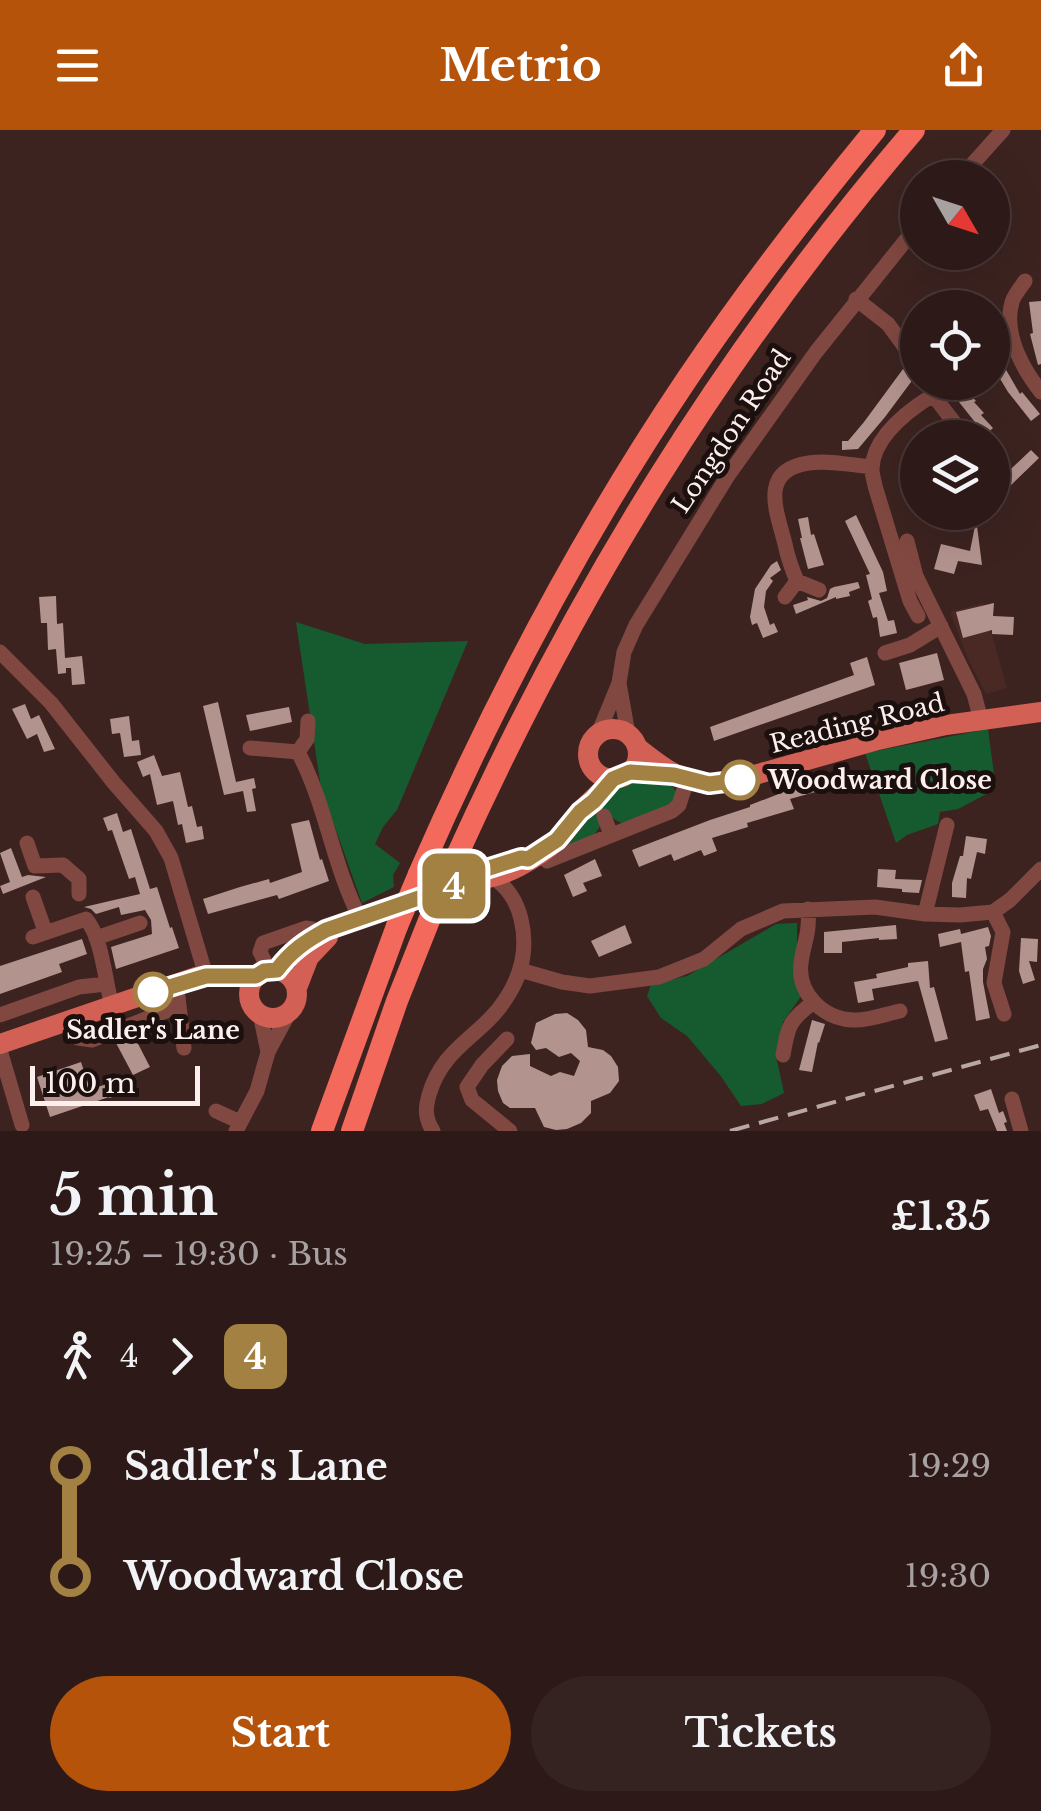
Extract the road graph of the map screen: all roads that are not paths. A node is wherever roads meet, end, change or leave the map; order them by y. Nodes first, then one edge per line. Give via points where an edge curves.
1 (875, 130) edge
2 (914, 130) edge
3 (1003, 130) edge
4 (976, 160) edge
5 (900, 246) edge
6 (1025, 281) dead end
7 (856, 299) junction
8 (900, 340) edge
9 (1041, 392) edge
10 (920, 400) edge
11 (872, 466) junction
12 (906, 541) dead end
13 (797, 581) junction
14 (819, 590) dead end
15 (785, 597) dead end
16 (918, 616) dead end
17 (940, 626) junction
18 (0, 652) edge
19 (885, 653) dead end
20 (619, 683) junction
21 (1041, 712) edge
22 (981, 720) junction
23 (308, 721) dead end
24 (598, 734) junction
25 (633, 740) junction
26 (250, 748) dead end
27 (298, 752) junction
28 (590, 763) junction
29 (622, 776) junction
30 (681, 778) junction
31 (580, 812) junction
32 (604, 816) dead end
33 (947, 826) dead end
34 (611, 835) junction
35 (27, 843) dead end
36 (531, 863) junction
37 (1041, 869) edge
38 (482, 878) junction
39 (33, 897) dead end
40 (516, 900) junction
41 (808, 909) junction
42 (992, 912) junction
43 (925, 914) junction
44 (86, 918) junction
45 (350, 922) junction
46 (140, 923) dead end
47 (96, 938) junction
48 (520, 970) junction
49 (267, 972) junction
50 (215, 976) junction
51 (106, 984) junction
52 (174, 984) junction
53 (296, 988) junction
54 (814, 1002) junction
55 (112, 1006) junction
56 (179, 1006) junction
57 (255, 1009) junction
58 (290, 1010) junction
59 (900, 1011) dead end
60 (1004, 1014) dead end
61 (0, 1015) edge
62 (475, 1031) junction
63 (78, 1035) junction
64 (0, 1047) edge
65 (184, 1048) dead end
66 (268, 1052) junction
67 (782, 1055) dead end
68 (1012, 1099) dead end
69 (216, 1110) dead end
70 (22, 1126) dead end
71 (238, 1127) edge
72 (322, 1131) edge
73 (352, 1131) edge
74 (433, 1131) edge
75 (510, 1131) edge
76 (1021, 1131) edge

1 - 72 highway, bridge via 686,380 614,492 507,685 418,874
2 - 73 highway, bridge via 731,365 582,605 454,862
3 - 4 street
5 - 7 street, Longdon Road
6 - 9 street via 1009,300 1011,337
7 - 8 street
7 - 20 street, Longdon Road via 755,436 643,612 624,652
10 - 11 street via 883,441
11 - 13 street via 809,462 779,480 777,520
11 - 16 street
12 - 17 street
13 - 14 street
13 - 15 street
17 - 19 street
17 - 22 street
18 - 50 street via 156,831
20 - 24 street, Longdon Road
20 - 25 street, Longdon Road
21 - 22 main road, Reading Road
22 - 30 main road, Reading Road via 864,743 726,783
23 - 27 street
24 - 25 main road via 613,729
24 - 28 main road
25 - 29 main road via 637,760
25 - 30 main road
26 - 27 street
27 - 45 street via 311,776
28 - 29 main road via 599,774
28 - 31 main road
29 - 30 main road, Reading Road
29 - 31 main road
30 - 34 street via 676,809
31 - 36 main road
32 - 34 street
33 - 43 street
34 - 36 street
35 - 44 street via 34,866 64,865 78,879
36 - 38 main road via 521,858 483,870
36 - 40 street
37 - 42 street
38 - 40 street via 498,880
38 - 45 main road
39 - 44 street via 39,934
40 - 48 street via 524,936
41 - 43 street
41 - 48 street via 783,911 740,929 704,959 659,977 590,986
41 - 54 street via 801,966 803,987
42 - 43 street
42 - 60 street via 1003,932 994,982
44 - 47 street
45 - 49 main road via 312,932
45 - 53 main road via 314,950
46 - 47 street
47 - 51 street
48 - 62 street via 499,1009
49 - 50 main road
49 - 53 main road via 290,976
49 - 57 main road via 249,992
50 - 52 main road
50 - 57 main road
51 - 55 street
51 - 61 street via 78,986
52 - 55 main road
52 - 56 street
53 - 58 main road
54 - 59 street via 832,1016 856,1021
54 - 67 street via 794,1016
55 - 63 main road
56 - 63 street via 92,1040
56 - 65 street
57 - 58 main road via 276,1018
57 - 66 street
58 - 66 street
62 - 74 street via 434,1080 426,1114
62 - 75 street via 502,1044 467,1092
63 - 64 main road
64 - 70 street
66 - 71 street
68 - 76 street
69 - 71 street

